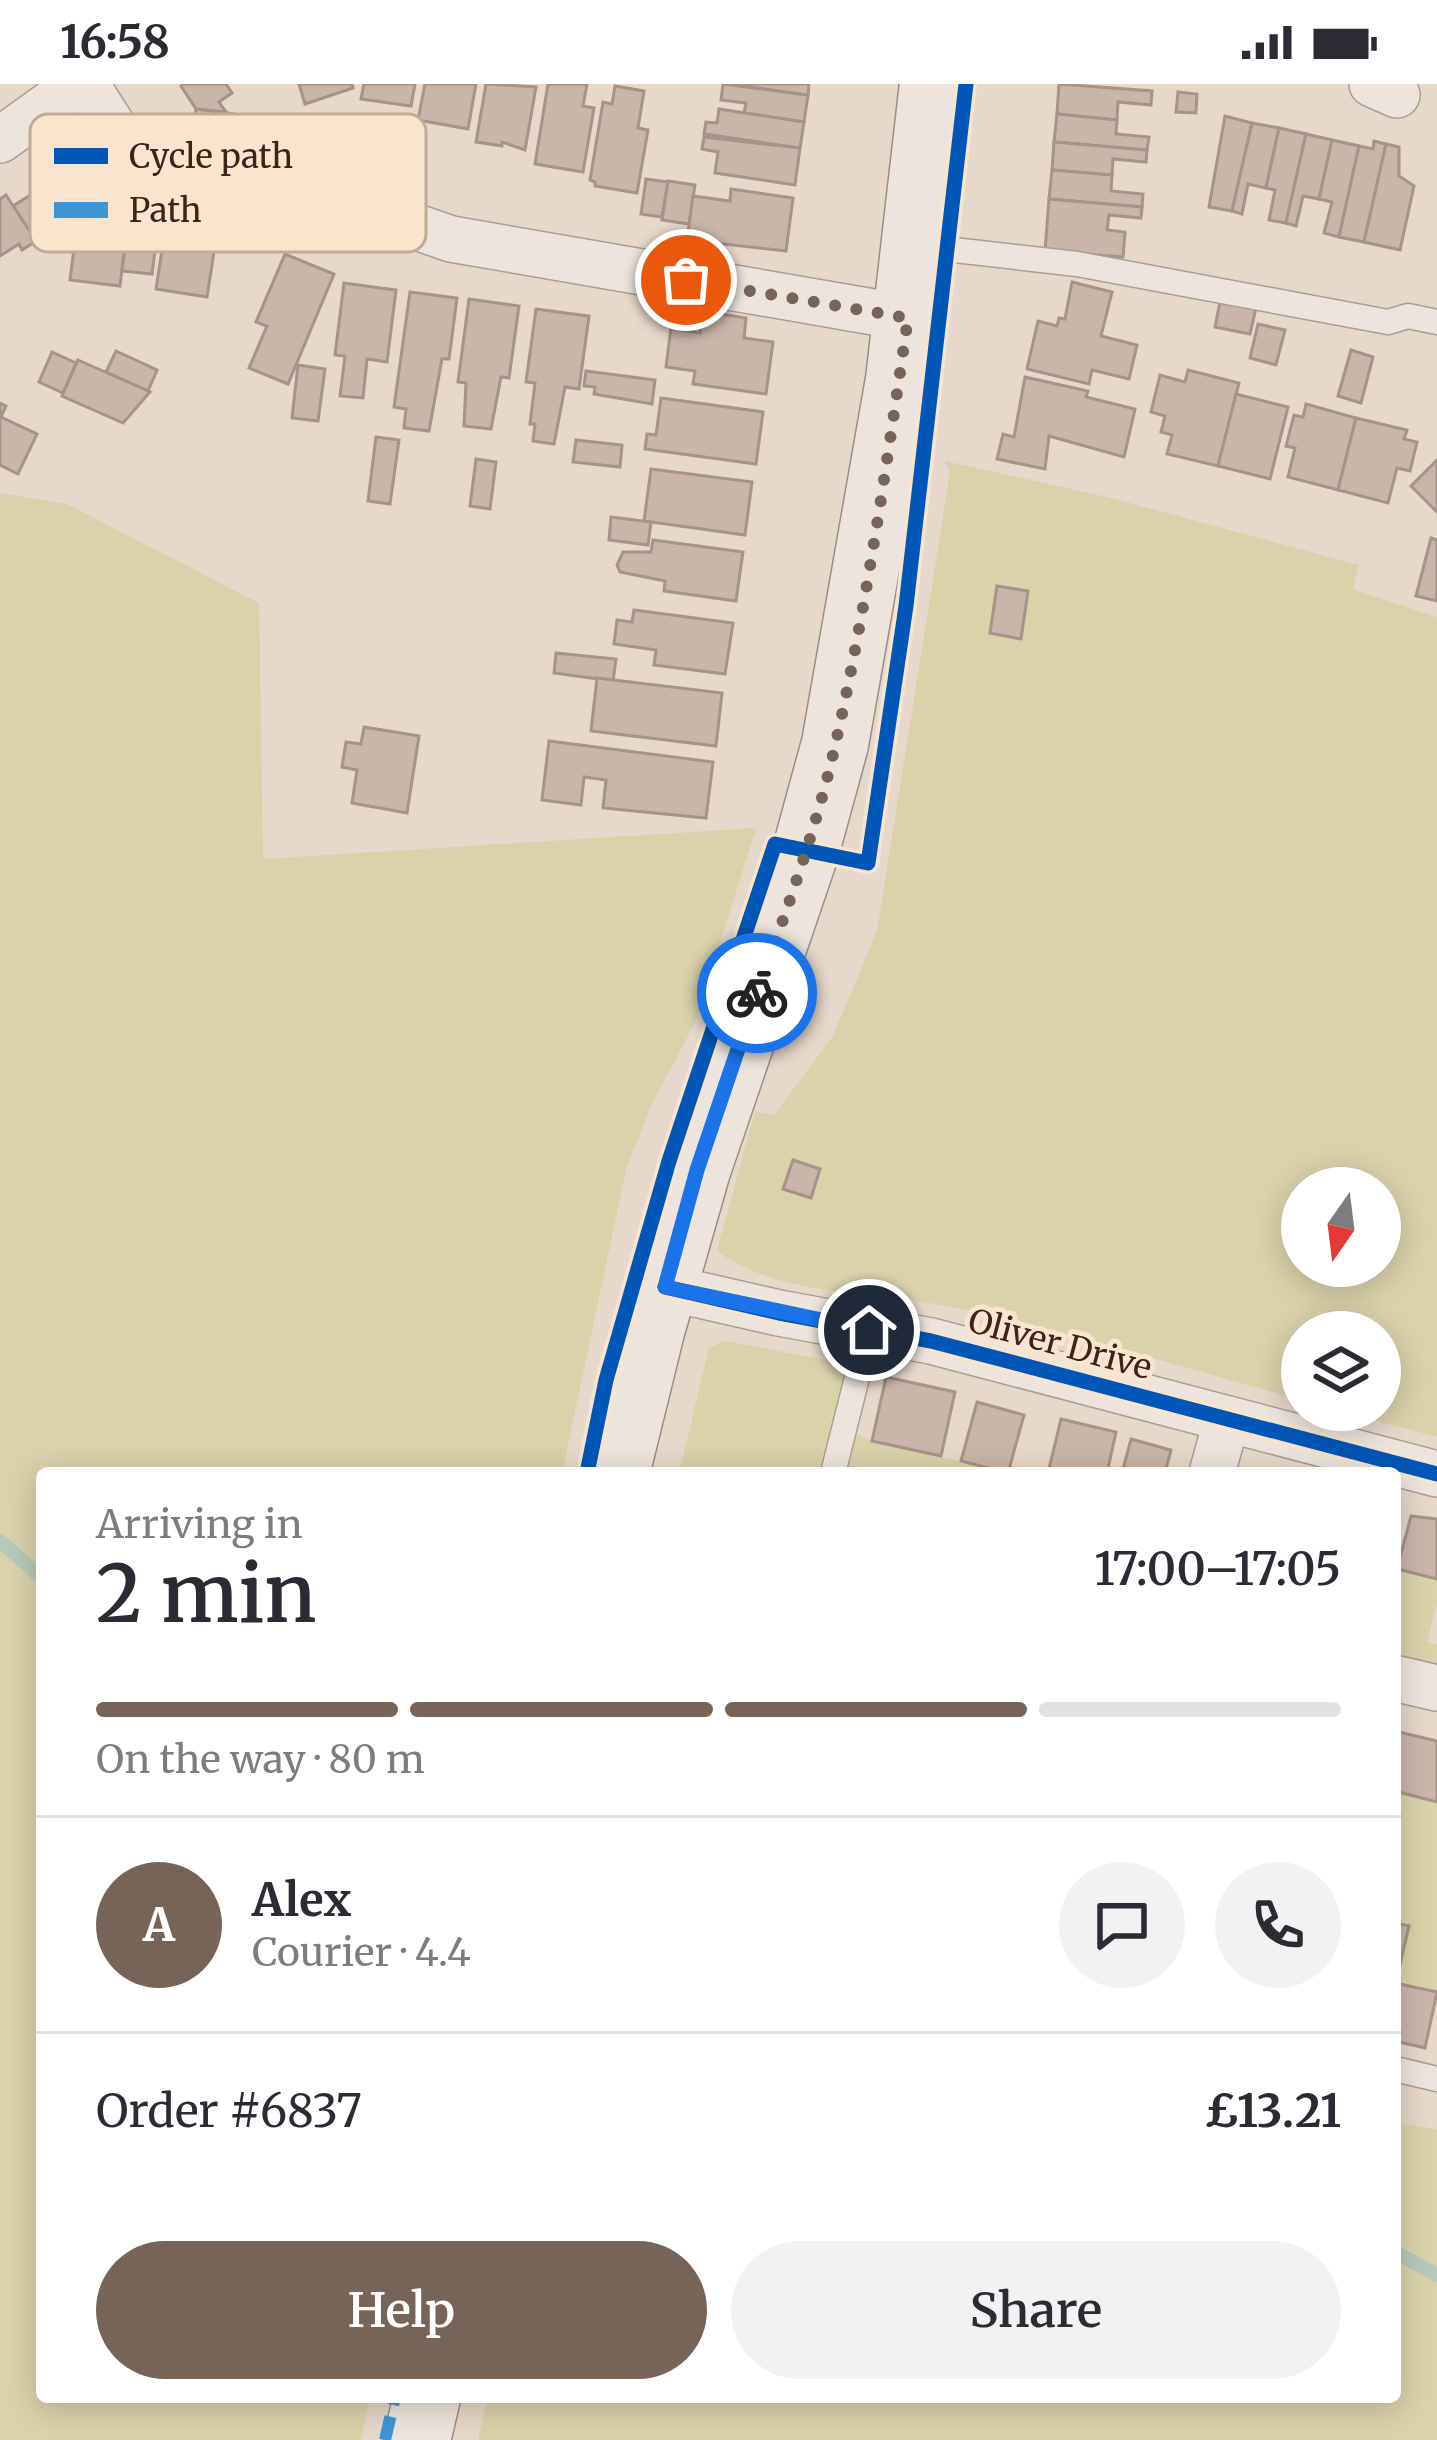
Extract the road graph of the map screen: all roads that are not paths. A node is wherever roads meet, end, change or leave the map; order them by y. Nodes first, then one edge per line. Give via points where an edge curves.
1 (82, 84) edge
2 (933, 84) edge
3 (38, 114) edge
4 (104, 114) edge
5 (30, 120) edge
6 (0, 140) edge
7 (426, 230) edge
8 (915, 245) junction
9 (908, 318) junction
10 (1437, 322) edge
11 (665, 1287) junction
12 (869, 1330) junction
13 (1226, 1419) junction
14 (618, 1467) edge
15 (834, 1467) edge
16 (1214, 1467) edge
17 (1437, 1474) edge
18 (1401, 2070) edge
19 (1437, 2079) edge
20 (426, 2403) edge
21 (417, 2440) edge

1 - 3 street
1 - 4 street
2 - 8 main road
5 - 6 street
7 - 9 street
8 - 9 main road
8 - 10 lane via 1077,265 1388,322
9 - 11 main road via 827,778
11 - 12 street, Oliver Drive
11 - 14 main road
12 - 13 street, Oliver Drive
12 - 15 lane
13 - 16 street
13 - 17 street, Oliver Drive
18 - 19 lane
20 - 21 main road

